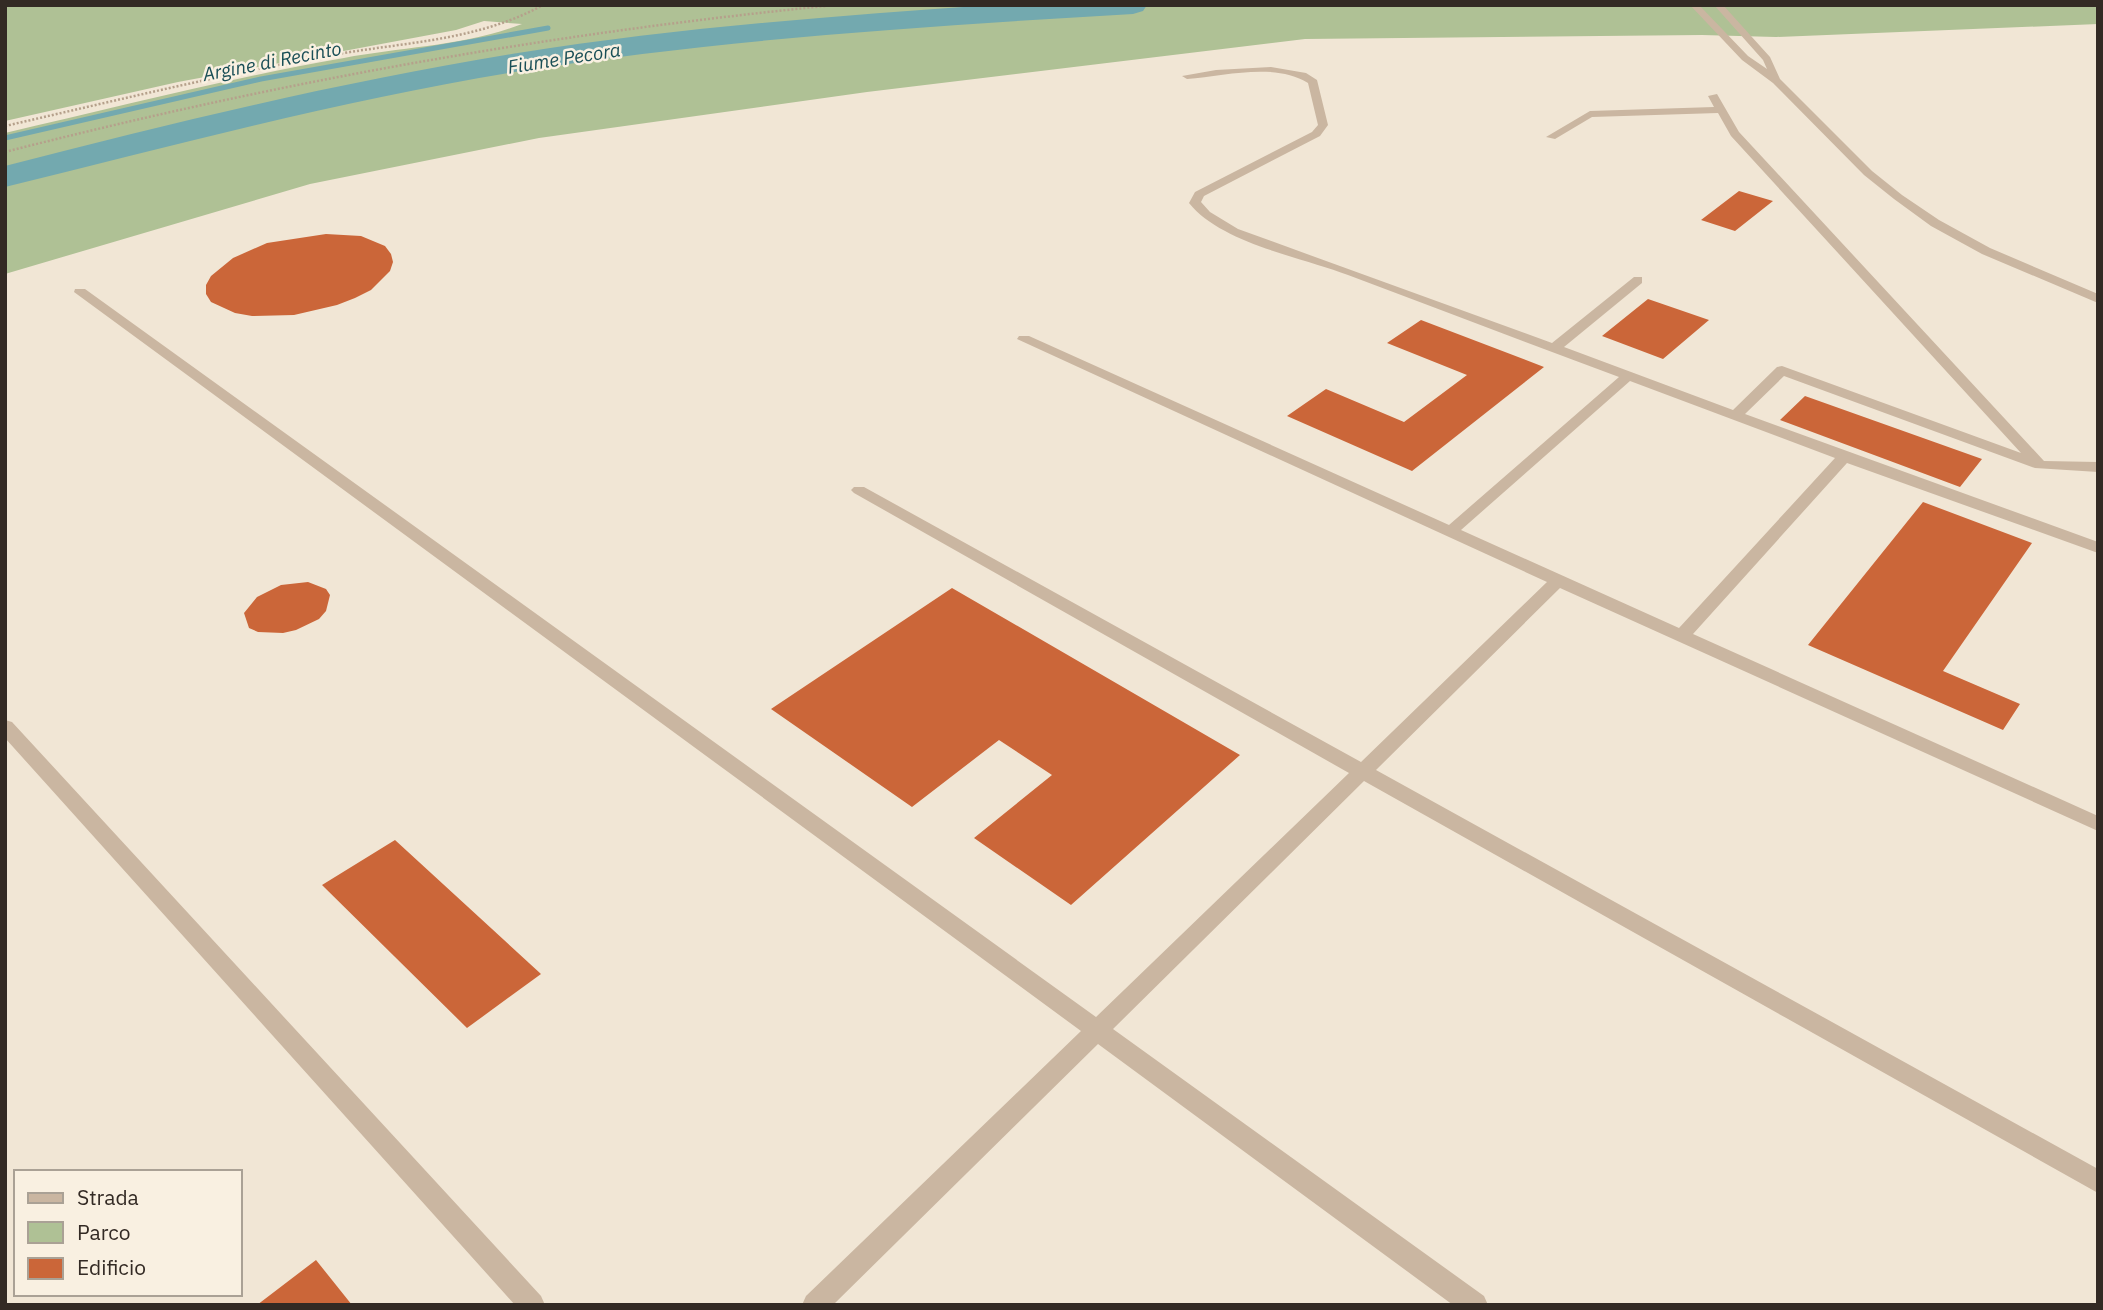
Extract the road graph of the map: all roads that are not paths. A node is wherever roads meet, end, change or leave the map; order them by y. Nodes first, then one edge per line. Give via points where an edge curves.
1 (1693, 5) edge
2 (1718, 5) edge
3 (1186, 76) dead end
4 (1777, 81) junction
5 (1713, 96) dead end
6 (1721, 110) junction
7 (1551, 137) dead end
8 (1638, 280) dead end
9 (80, 292) dead end
10 (2098, 299) edge
11 (1024, 339) dead end
12 (1554, 348) junction
13 (1629, 376) junction
14 (1735, 416) junction
15 (1844, 457) junction
16 (2039, 465) junction
17 (2098, 467) edge
18 (859, 490) dead end
19 (1451, 531) junction
20 (2098, 548) edge
21 (1559, 580) junction
22 (1682, 635) junction
23 (5, 726) edge
24 (1362, 771) junction
25 (2098, 824) edge
26 (1098, 1030) junction
27 (2098, 1182) edge
28 (532, 1305) edge
29 (815, 1305) edge
30 (1475, 1305) edge

1 - 4 street via 1745,58
2 - 4 street via 1767,59
3 - 12 street via 1276,69 1296,72 1313,82 1323,125 1316,135 1199,194 1195,203 1203,214 1229,229
4 - 10 street via 1868,173 1935,223 1986,251
5 - 6 street
6 - 7 street via 1590,114
6 - 16 street via 1735,134
8 - 12 street
9 - 26 street
11 - 19 street
12 - 13 street
13 - 14 street
13 - 19 street
14 - 15 street
14 - 16 street via 1783,370
15 - 20 street
15 - 22 street
16 - 17 street
18 - 24 street
19 - 21 street
21 - 22 street
21 - 24 street
22 - 25 street
23 - 28 street
24 - 26 street
24 - 27 street
26 - 29 street
26 - 30 street

